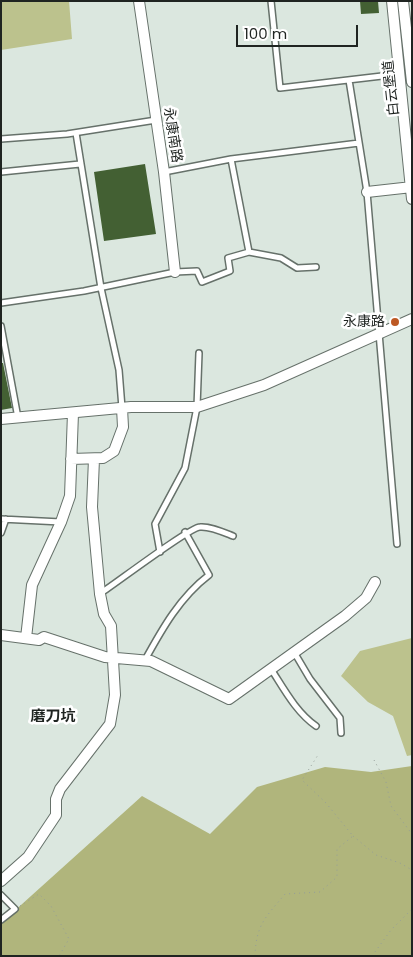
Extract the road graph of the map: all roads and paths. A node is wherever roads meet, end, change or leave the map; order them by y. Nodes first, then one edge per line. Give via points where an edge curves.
1 (139, 1) edge
2 (271, 1) edge
3 (392, 1) edge
4 (397, 1) edge
5 (404, 1) edge
6 (399, 74) junction
7 (349, 80) junction
8 (412, 82) edge
9 (156, 120) junction
10 (76, 133) junction
11 (1, 139) edge
12 (359, 143) junction
13 (412, 143) edge
14 (231, 159) junction
15 (80, 164) junction
16 (1, 172) edge
17 (164, 172) junction
18 (411, 187) edge
19 (366, 192) junction
20 (412, 199) edge
21 (249, 252) junction
22 (316, 266) dead end
23 (175, 272) junction
24 (101, 288) junction
25 (1, 303) edge
26 (412, 319) edge
27 (1, 326) edge
28 (379, 333) junction
29 (199, 353) dead end
30 (197, 407) junction
31 (122, 408) junction
32 (72, 413) junction
33 (18, 418) junction
34 (1, 419) edge
35 (72, 458) junction
36 (94, 459) junction
37 (4, 519) edge
38 (62, 522) junction
39 (185, 532) junction
40 (1, 533) edge
41 (233, 536) dead end
42 (397, 544) dead end
43 (160, 552) junction
44 (375, 582) dead end
45 (100, 594) junction
46 (1, 635) edge
47 (26, 638) junction
48 (294, 651) junction
49 (112, 659) junction
50 (144, 661) junction
51 (271, 668) junction
52 (316, 726) dead end
53 (341, 733) dead end
54 (318, 754) dead end
55 (374, 760) dead end
56 (412, 834) edge
57 (353, 836) junction
58 (412, 870) edge
59 (1, 881) edge
60 (1, 895) edge
61 (15, 909) junction
62 (412, 909) edge
63 (1, 920) edge
64 (377, 953) junction
65 (59, 956) edge
66 (255, 956) edge
67 (372, 956) edge
68 (376, 956) edge

1 - 9 street, 永康南路
2 - 7 lane via 280,88
3 - 6 street
4 - 13 street, 白云堡道
5 - 8 street
6 - 7 lane
6 - 18 street
7 - 12 lane
9 - 10 lane
9 - 17 street, 永康南路
10 - 11 lane
10 - 15 lane
12 - 14 lane
12 - 19 lane
14 - 17 lane
14 - 21 lane
15 - 16 lane
15 - 24 lane
17 - 23 street, 永康南路
18 - 19 street
18 - 20 street
19 - 28 lane
21 - 22 lane via 280,258 297,268
21 - 23 lane via 228,258 230,271 202,282 197,271
23 - 24 lane
24 - 25 lane
24 - 31 lane via 119,370
26 - 28 street
27 - 33 lane
28 - 30 street via 264,385
28 - 42 lane
29 - 30 lane
30 - 31 street
30 - 43 lane via 185,468 155,524
31 - 32 street
31 - 36 street via 122,427 114,451
32 - 33 street
32 - 35 street
33 - 34 street
35 - 36 street
35 - 38 street via 70,496
36 - 45 street via 92,507
37 - 38 lane
37 - 40 lane
38 - 47 street via 32,585
39 - 41 lane via 199,526
39 - 43 lane
39 - 50 lane via 209,575 194,587 166,623
43 - 45 lane
44 - 48 street via 366,598 345,616
45 - 49 street via 104,614 111,626
46 - 47 street
47 - 49 street via 39,640 44,637
48 - 51 street
48 - 53 lane via 340,718
49 - 50 street
49 - 59 street via 115,695 110,724 60,789 56,815 28,857
50 - 51 street via 151,661 230,698
51 - 52 lane via 305,719
54 - 57 path via 302,780
55 - 56 path via 386,782 391,806
57 - 58 path via 376,855
57 - 66 path via 337,849 337,877 320,892 285,894 257,930
60 - 61 lane
61 - 63 lane
61 - 65 path via 39,894 51,906 69,939
62 - 64 path via 391,930
64 - 67 path
64 - 68 path

